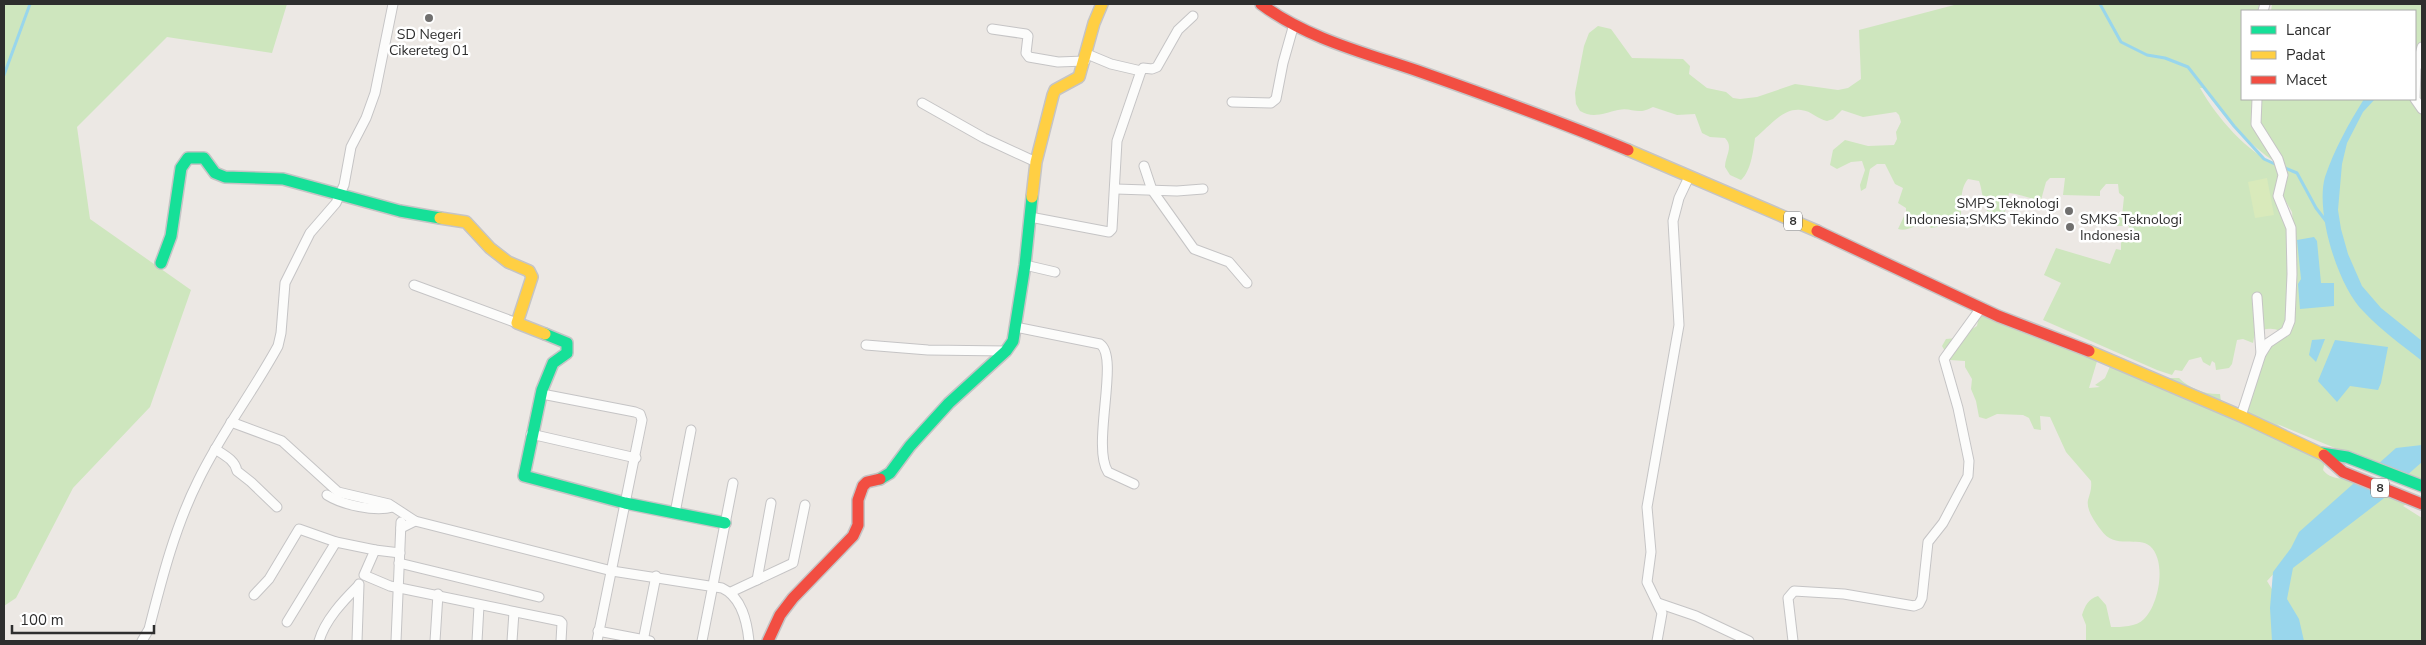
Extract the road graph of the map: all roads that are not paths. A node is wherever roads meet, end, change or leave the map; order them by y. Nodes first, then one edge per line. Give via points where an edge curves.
1 (393, 4) edge
2 (1102, 4) edge
3 (1261, 4) edge
4 (1193, 16) dead end
5 (1294, 24) junction
6 (992, 29) dead end
7 (2422, 47) edge
8 (1086, 57) junction
9 (1141, 71) junction
10 (2257, 100) edge
11 (1232, 102) dead end
12 (922, 103) dead end
13 (2422, 108) edge
14 (1036, 162) junction
15 (1144, 166) dead end
16 (1690, 178) junction
17 (1116, 189) junction
18 (1203, 189) dead end
19 (1152, 190) junction
20 (340, 194) junction
21 (1030, 218) junction
22 (161, 262) dead end
23 (1025, 265) junction
24 (1055, 272) dead end
25 (1247, 284) dead end
26 (414, 285) dead end
27 (2257, 297) dead end
28 (1981, 308) junction
29 (517, 323) junction
30 (1015, 327) junction
31 (866, 345) dead end
32 (1006, 351) junction
33 (2261, 354) junction
34 (542, 394) junction
35 (2242, 416) junction
36 (231, 422) junction
37 (691, 430) dead end
38 (531, 434) junction
39 (215, 450) junction
40 (2321, 453) junction
41 (636, 458) junction
42 (733, 484) dead end
43 (1134, 484) dead end
44 (2421, 485) edge
45 (327, 495) dead end
46 (625, 503) junction
47 (771, 503) dead end
48 (2420, 503) edge
49 (805, 505) dead end
50 (277, 507) dead end
51 (397, 510) junction
52 (675, 513) junction
53 (415, 522) junction
54 (725, 523) junction
55 (401, 528) junction
56 (336, 542) junction
57 (375, 550) junction
58 (400, 553) junction
59 (399, 563) junction
60 (612, 571) junction
61 (364, 575) junction
62 (656, 576) junction
63 (757, 580) junction
64 (358, 586) junction
65 (714, 586) junction
66 (398, 588) junction
67 (731, 592) junction
68 (254, 594) dead end
69 (438, 594) junction
70 (539, 597) dead end
71 (1658, 603) junction
72 (479, 606) junction
73 (514, 612) junction
74 (287, 622) dead end
75 (598, 630) junction
76 (142, 641) edge
77 (319, 641) edge
78 (357, 641) edge
79 (396, 641) edge
80 (435, 641) edge
81 (477, 641) edge
82 (512, 641) edge
83 (561, 641) edge
84 (597, 641) edge
85 (645, 641) edge
86 (702, 641) edge
87 (749, 641) edge
88 (768, 641) edge
89 (1657, 641) edge
90 (1749, 641) edge
91 (1793, 641) edge

1 - 20 street via 376,93 352,143
2 - 8 main road
3 - 5 main road, 8
4 - 9 street via 1178,30 1157,67
5 - 11 street via 1282,63 1276,99 1271,103
5 - 16 main road, 8 via 1344,46 1568,125
6 - 8 street via 1026,34 1029,57 1058,62
7 - 13 street via 2416,69 2416,99
8 - 9 street
8 - 14 main road via 1080,77 1055,90
9 - 17 street via 1119,130
10 - 33 street via 2256,124 2278,159 2283,175 2278,193 2291,234 2290,321 2286,330 2268,343
12 - 14 street via 984,138
14 - 21 main road
15 - 19 street
16 - 28 main road, 8 via 1861,250
16 - 71 street via 1679,198 1674,221 1679,325 1647,502 1651,552 1647,582
17 - 19 street
17 - 21 street via 1109,232
18 - 19 street
19 - 25 street via 1194,249 1229,262
20 - 22 main road via 283,179 225,177 215,172 204,158 188,158 181,168 171,236
20 - 29 main road via 400,211 466,222 508,262 530,271 532,277
20 - 36 street via 334,206 310,233 291,271 283,295 280,341
21 - 23 main road
23 - 24 street
23 - 30 main road
26 - 29 street
27 - 33 street
28 - 35 main road, 8
28 - 91 street via 1944,359 1969,461 1968,476 1943,523 1928,542 1919,604 1914,606 1844,594 1794,591 1788,598
29 - 34 main road via 567,344 567,353 553,363
30 - 32 main road via 1013,341
30 - 43 street via 1104,346 1107,379 1102,459 1108,472
31 - 32 street
32 - 88 main road via 949,403 890,473 863,486 858,503 858,525 853,536 793,598 780,615
33 - 35 street
34 - 38 main road
34 - 41 street via 640,414 642,420
35 - 40 main road, 8
36 - 39 street
36 - 51 street via 282,441 338,492 389,504
37 - 52 street
38 - 41 street
38 - 46 main road via 524,476
39 - 50 street via 230,459 237,471
39 - 76 street via 180,521 149,628
40 - 44 main road, 8 via 2347,456
40 - 48 main road, 8 via 2343,472
41 - 46 street
42 - 54 street
45 - 51 street via 335,500 371,508
46 - 52 main road
46 - 60 street
47 - 63 street
49 - 63 street via 793,563
51 - 53 street
51 - 55 street
52 - 54 main road
53 - 55 street
53 - 60 street
54 - 65 street
55 - 58 street
56 - 57 street
56 - 68 street via 298,529 269,580
56 - 74 street
57 - 58 street
57 - 61 street
58 - 59 street
59 - 66 street
59 - 70 street
60 - 62 street
60 - 75 street
61 - 64 street
61 - 66 street
62 - 65 street
62 - 85 street
63 - 67 street
64 - 77 street via 341,603
64 - 78 street
65 - 67 street
65 - 86 street
66 - 69 street
66 - 79 street
67 - 87 street via 742,610
69 - 72 street
69 - 80 street
71 - 89 street via 1662,618
71 - 90 street via 1696,616
72 - 73 street
72 - 81 street
73 - 82 street
73 - 83 street via 560,621
75 - 84 street
75 - 85 street

